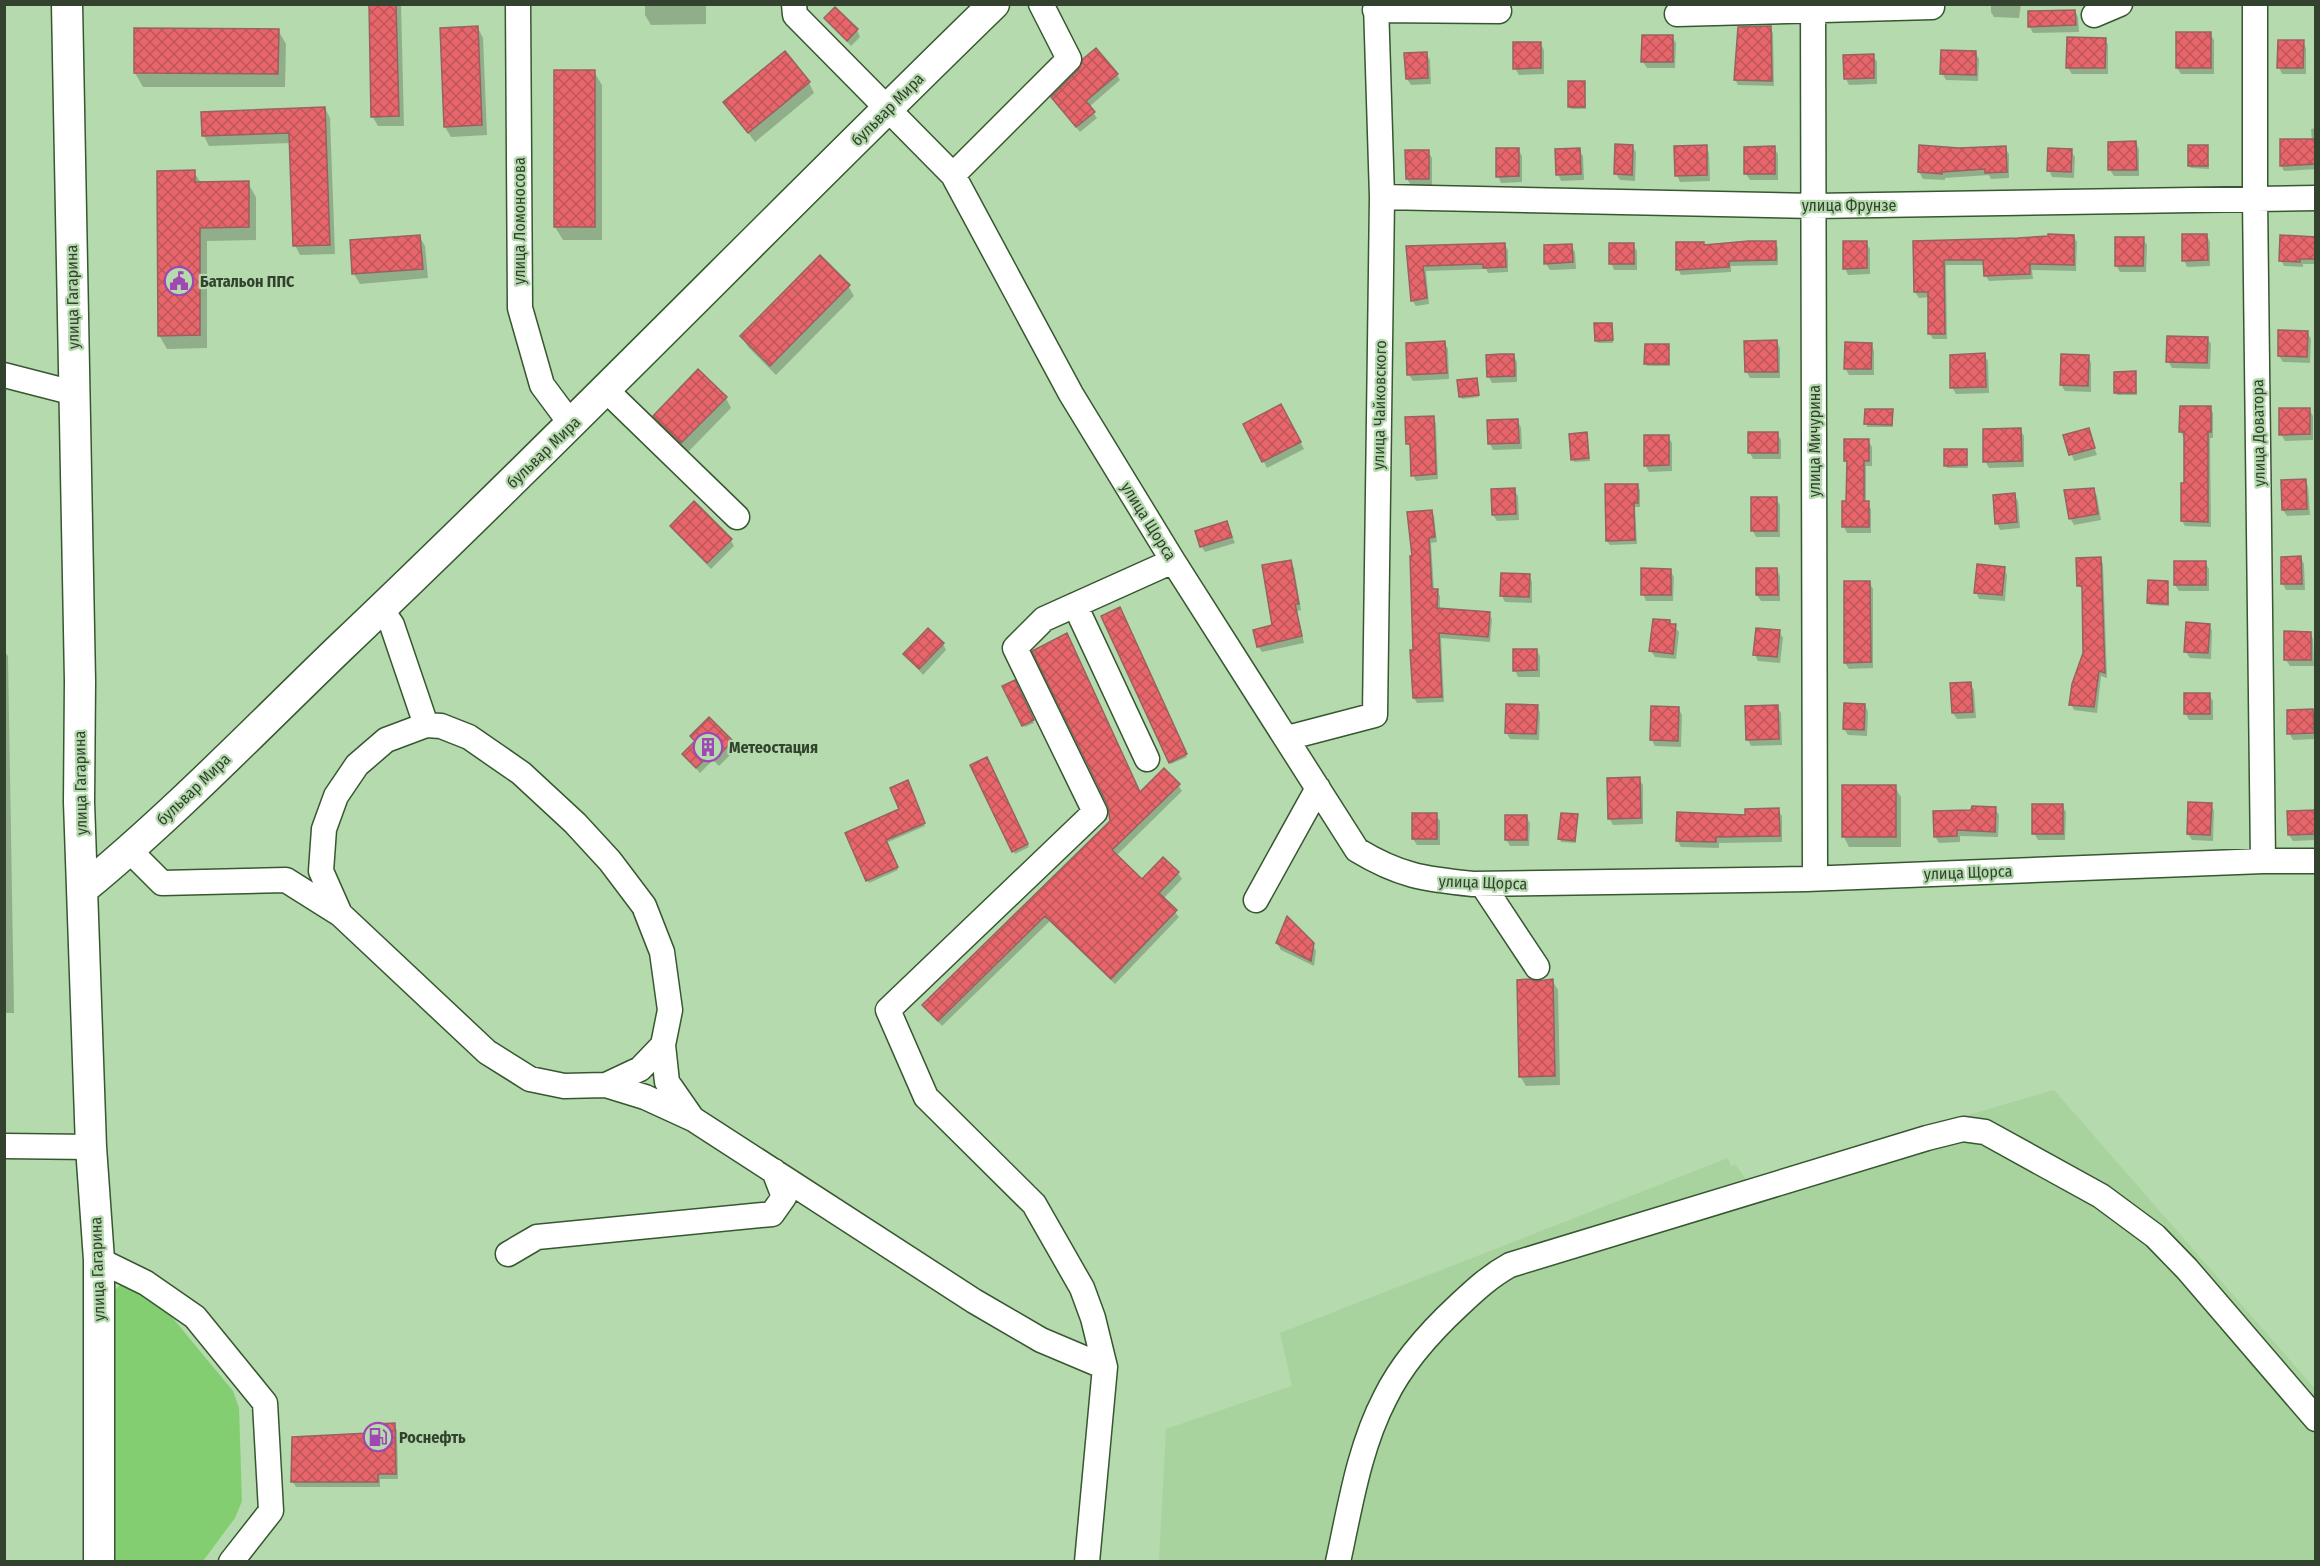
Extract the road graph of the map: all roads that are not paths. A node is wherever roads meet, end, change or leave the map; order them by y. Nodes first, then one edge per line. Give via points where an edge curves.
1 (67, 4) edge
2 (518, 4) edge
3 (794, 4) edge
4 (994, 4) edge
5 (1041, 4) edge
6 (2120, 4) edge
7 (2255, 4) edge
8 (1375, 7) edge
9 (1813, 7) edge
10 (1932, 7) dead end
11 (1499, 11) dead end
12 (1677, 14) dead end
13 (2094, 15) dead end
14 (888, 108) junction
15 (953, 175) junction
16 (1382, 197) junction
17 (2316, 198) edge
18 (2255, 199) junction
19 (1814, 206) junction
20 (4, 375) edge
21 (606, 390) junction
22 (74, 393) junction
23 (571, 424) junction
24 (737, 517) dead end
25 (1173, 561) junction
26 (1075, 605) junction
27 (381, 609) junction
28 (426, 725) junction
29 (1287, 738) junction
30 (1147, 759) dead end
31 (1318, 788) junction
32 (130, 851) junction
33 (2263, 861) junction
34 (2316, 861) edge
35 (1815, 878) junction
36 (1482, 884) junction
37 (83, 889) junction
38 (1256, 900) dead end
39 (340, 914) junction
40 (1537, 967) dead end
41 (663, 1044) junction
42 (606, 1085) junction
43 (693, 1119) junction
44 (4, 1146) edge
45 (91, 1147) junction
46 (774, 1171) junction
47 (508, 1254) dead end
48 (99, 1260) junction
49 (1105, 1367) junction
50 (2316, 1419) edge
51 (99, 1562) edge
52 (231, 1562) edge
53 (1087, 1562) edge
54 (1338, 1562) edge

1 - 22 main road, улица Гагарина
2 - 23 street, улица Ломоносова via 520,308 542,385
3 - 14 street, улица Щорса via 795,15
4 - 14 main road, бульвар Мира
5 - 15 street via 1069,59
6 - 13 street
7 - 18 street, улица Доватора
8 - 11 street
8 - 16 street, улица Чайковского
9 - 10 street
9 - 12 street
9 - 19 street, улица Мичурина
14 - 15 street, улица Щорса
14 - 21 main road, бульвар Мира
15 - 25 street, улица Щорса via 1071,394
16 - 19 street, улица Фрунзе
16 - 29 street, улица Чайковского via 1375,715
17 - 18 street, улица Фрунзе
18 - 19 street, улица Фрунзе
18 - 33 street, улица Доватора
19 - 35 street, улица Мичурина
20 - 22 street
21 - 23 main road, бульвар Мира
21 - 24 street
22 - 37 main road, улица Гагарина
23 - 27 main road, бульвар Мира
25 - 26 street
25 - 29 street, улица Щорса
26 - 30 street
26 - 49 street via 1044,619 1015,648 1095,812 888,1010 926,1097 1034,1204 1082,1288
27 - 28 street via 392,625
27 - 32 main road, бульвар Мира
28 - 39 street via 386,740 357,765 336,796 324,829 321,871
28 - 41 street via 441,726 469,737 521,773 610,861 644,906 662,952 670,1010
29 - 31 street, улица Щорса
31 - 36 street, улица Щорса via 1357,850 1384,867 1423,879
31 - 38 street
32 - 37 main road, бульвар Мира
32 - 39 street via 162,883 286,880
33 - 34 street, улица Щорса
33 - 35 street, улица Щорса
35 - 36 street, улица Щорса
36 - 40 street
37 - 45 main road, улица Гагарина
39 - 42 street via 487,1052 530,1079 564,1086
41 - 42 street via 640,1069
41 - 43 street via 667,1082
42 - 43 street via 645,1097
43 - 46 street
44 - 45 street
45 - 48 main road, улица Гагарина
46 - 47 street via 784,1197 772,1214 537,1237
46 - 49 street via 984,1307 1041,1340
48 - 51 main road, улица Гагарина
48 - 52 street via 146,1282 195,1317 265,1402 271,1511
49 - 53 street
50 - 54 street via 2154,1236 2102,1196 1985,1132 1963,1129 1510,1265 1494,1274 1437,1325 1385,1396 1353,1492

